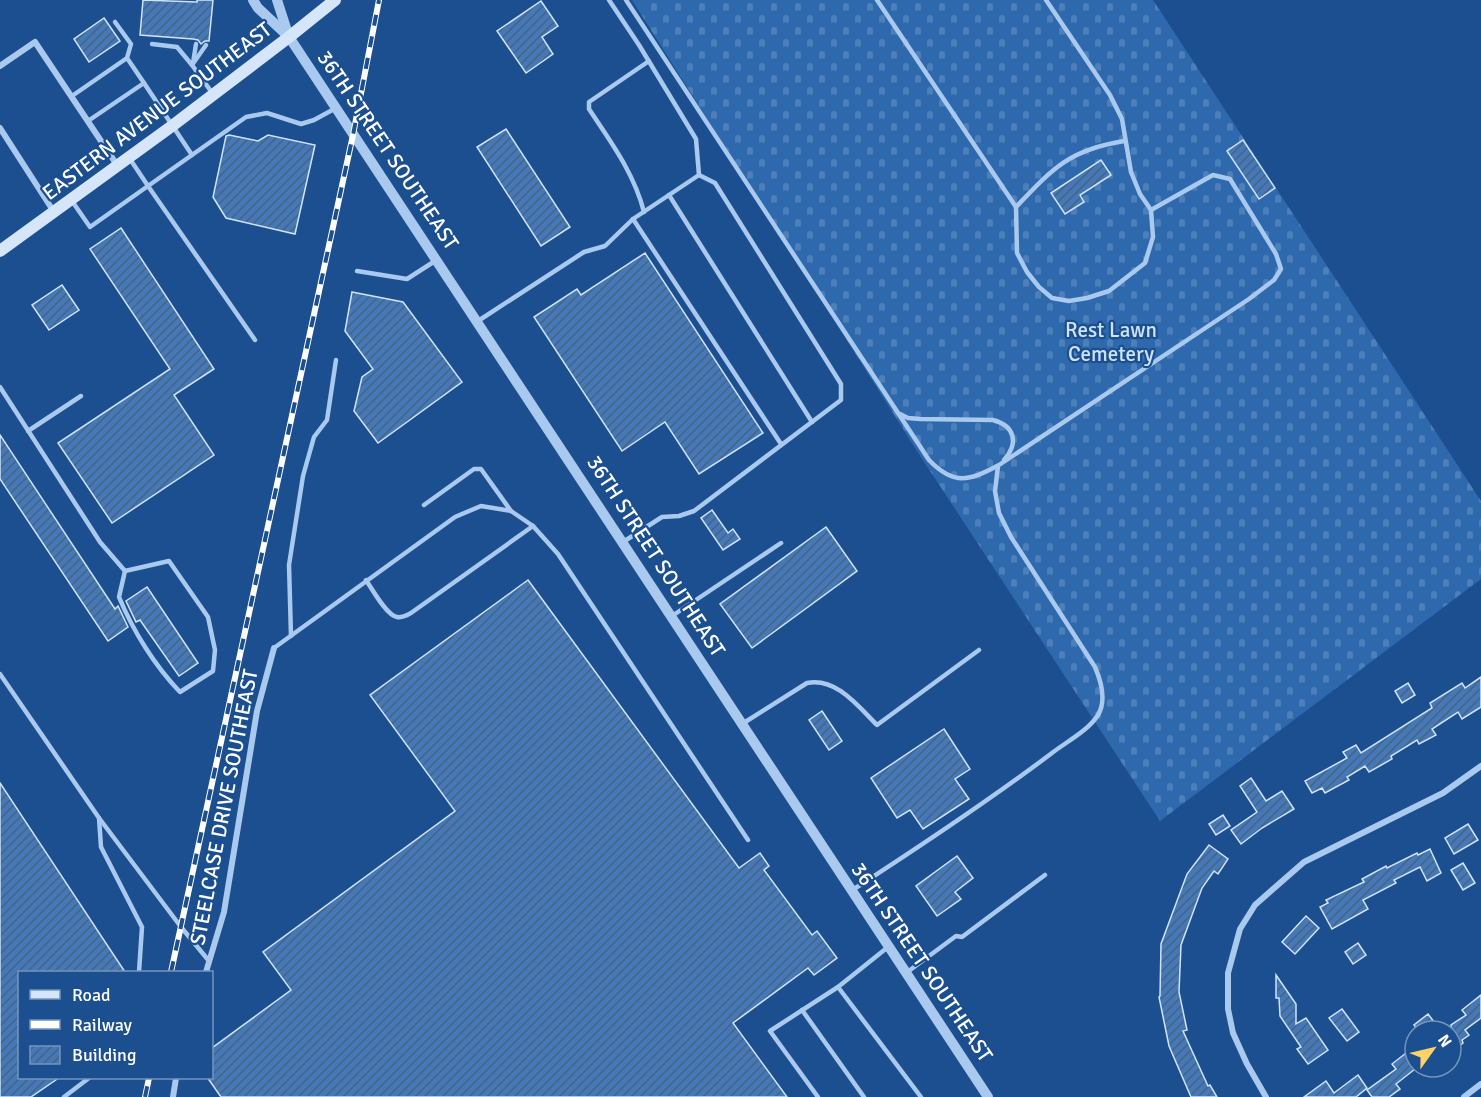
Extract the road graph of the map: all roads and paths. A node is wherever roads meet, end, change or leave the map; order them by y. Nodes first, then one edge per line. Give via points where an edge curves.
1 (253, 0) edge
2 (277, 0) edge
3 (335, 0) edge
4 (609, 0) edge
5 (626, 0) edge
6 (877, 0) edge
7 (1047, 0) edge
8 (116, 22) dead end
9 (289, 37) junction
10 (152, 44) dead end
11 (196, 44) dead end
12 (206, 45) dead end
13 (127, 58) junction
14 (649, 61) junction
15 (192, 65) junction
16 (0, 66) edge
17 (144, 83) junction
18 (213, 94) junction
19 (72, 96) junction
20 (336, 108) junction
21 (88, 121) junction
22 (172, 126) junction
23 (0, 128) edge
24 (1124, 141) junction
25 (192, 155) junction
26 (128, 157) junction
27 (117, 165) junction
28 (699, 176) junction
29 (148, 186) junction
30 (669, 195) junction
31 (71, 199) junction
32 (1016, 207) junction
33 (1151, 210) junction
34 (54, 212) junction
35 (644, 212) junction
36 (633, 219) junction
37 (0, 251) edge
38 (438, 260) junction
39 (357, 271) dead end
40 (478, 321) junction
41 (255, 340) dead end
42 (336, 360) dead end
43 (0, 387) edge
44 (81, 396) dead end
45 (898, 413) junction
46 (812, 422) junction
47 (28, 431) junction
48 (781, 444) junction
49 (999, 465) junction
50 (424, 505) dead end
51 (511, 511) junction
52 (533, 526) junction
53 (623, 542) junction
54 (781, 543) dead end
55 (125, 571) junction
56 (366, 580) junction
57 (672, 616) junction
58 (291, 636) junction
59 (274, 648) joint
60 (979, 650) dead end
61 (0, 674) edge
62 (742, 724) junction
63 (1481, 766) edge
64 (99, 818) junction
65 (748, 840) dead end
66 (1045, 874) dead end
67 (851, 891) junction
68 (888, 947) junction
69 (209, 961) junction
70 (139, 971) edge
71 (206, 971) edge
72 (906, 973) junction
73 (838, 987) junction
74 (802, 1010) junction
75 (86, 1079) edge
76 (176, 1079) edge
77 (1481, 1084) edge
78 (64, 1097) edge
79 (173, 1097) edge
80 (818, 1097) edge
81 (864, 1097) edge
82 (921, 1097) edge
83 (988, 1097) edge
84 (1266, 1097) edge
85 (1464, 1097) edge

1 - 9 street, 36TH STREET SOUTHEAST
2 - 9 street, 36TH STREET SOUTHEAST
3 - 9 main road, EASTERN AVENUE SOUTHEAST
4 - 14 lane
5 - 45 lane
6 - 32 lane
7 - 24 lane via 1110,95 1122,118
8 - 13 lane via 131,44
9 - 18 main road, EASTERN AVENUE SOUTHEAST
9 - 20 street, 36TH STREET SOUTHEAST
10 - 15 lane via 177,47
11 - 15 lane
12 - 15 lane
13 - 17 lane
13 - 19 lane
14 - 28 lane via 696,140
14 - 35 lane via 589,102 589,109 630,173
15 - 18 lane
16 - 19 street via 35,42
17 - 21 lane
17 - 22 lane
18 - 22 main road, EASTERN AVENUE SOUTHEAST
19 - 21 street
20 - 25 lane via 301,124 267,113 246,117
20 - 38 street, 36TH STREET SOUTHEAST
21 - 27 street
22 - 25 lane
22 - 26 main road, EASTERN AVENUE SOUTHEAST
23 - 34 street
24 - 32 lane via 1082,151 1059,165
24 - 33 lane via 1131,172
25 - 29 lane
26 - 27 main road, EASTERN AVENUE SOUTHEAST
26 - 29 lane
27 - 31 main road, EASTERN AVENUE SOUTHEAST
28 - 30 lane
28 - 46 lane via 714,183 841,384 841,400
29 - 31 lane via 90,227
29 - 41 lane
30 - 35 lane
30 - 46 lane
31 - 34 main road, EASTERN AVENUE SOUTHEAST
32 - 33 lane via 1017,254 1026,272 1052,298 1069,301 1109,291 1145,263 1153,237
33 - 49 lane via 1213,175 1230,179 1281,269 1274,280 1248,299
34 - 37 main road, EASTERN AVENUE SOUTHEAST
35 - 36 lane
36 - 40 lane via 605,246 584,252
36 - 48 lane
38 - 39 lane via 407,279
38 - 40 street, 36TH STREET SOUTHEAST
40 - 53 street, 36TH STREET SOUTHEAST
42 - 58 lane via 327,420 314,437 303,476 289,565
43 - 47 lane
44 - 47 lane
45 - 49 lane via 940,472 961,479 975,478
45 - 49 lane via 908,418 1002,422 1012,434 1013,443 1011,452
46 - 48 lane
47 - 55 lane via 100,542
48 - 53 lane via 694,511 662,517
49 - 67 lane via 995,491 999,513 1095,667 1101,683 1099,714 1030,770
50 - 51 lane via 474,469 481,469
51 - 52 lane
51 - 56 lane via 481,506 455,517
52 - 56 lane via 402,617 388,613
52 - 65 lane via 558,554
53 - 57 street, 36TH STREET SOUTHEAST
54 - 57 lane
55 - 55 lane via 119,597 168,679 180,692 213,671 215,650 208,617 168,561
56 - 58 lane
57 - 62 street, 36TH STREET SOUTHEAST
58 - 59 lane
59 - 69 street, STEELCASE DRIVE SOUTHEAST via 257,711 224,912
60 - 62 lane via 877,725 845,693 818,681 807,683
61 - 64 lane
62 - 67 street, 36TH STREET SOUTHEAST
63 - 84 street via 1443,793 1304,862 1255,905 1240,929 1228,973 1228,1009 1246,1064
64 - 69 lane
64 - 70 lane via 100,847 142,927
66 - 72 lane via 962,937 956,936
67 - 68 street, 36TH STREET SOUTHEAST
68 - 72 street, 36TH STREET SOUTHEAST
68 - 73 lane
69 - 71 street, STEELCASE DRIVE SOUTHEAST
72 - 83 street, 36TH STREET SOUTHEAST
73 - 74 lane
73 - 82 lane
74 - 80 lane via 770,1031
74 - 81 lane
75 - 78 lane
76 - 79 street
77 - 85 street

